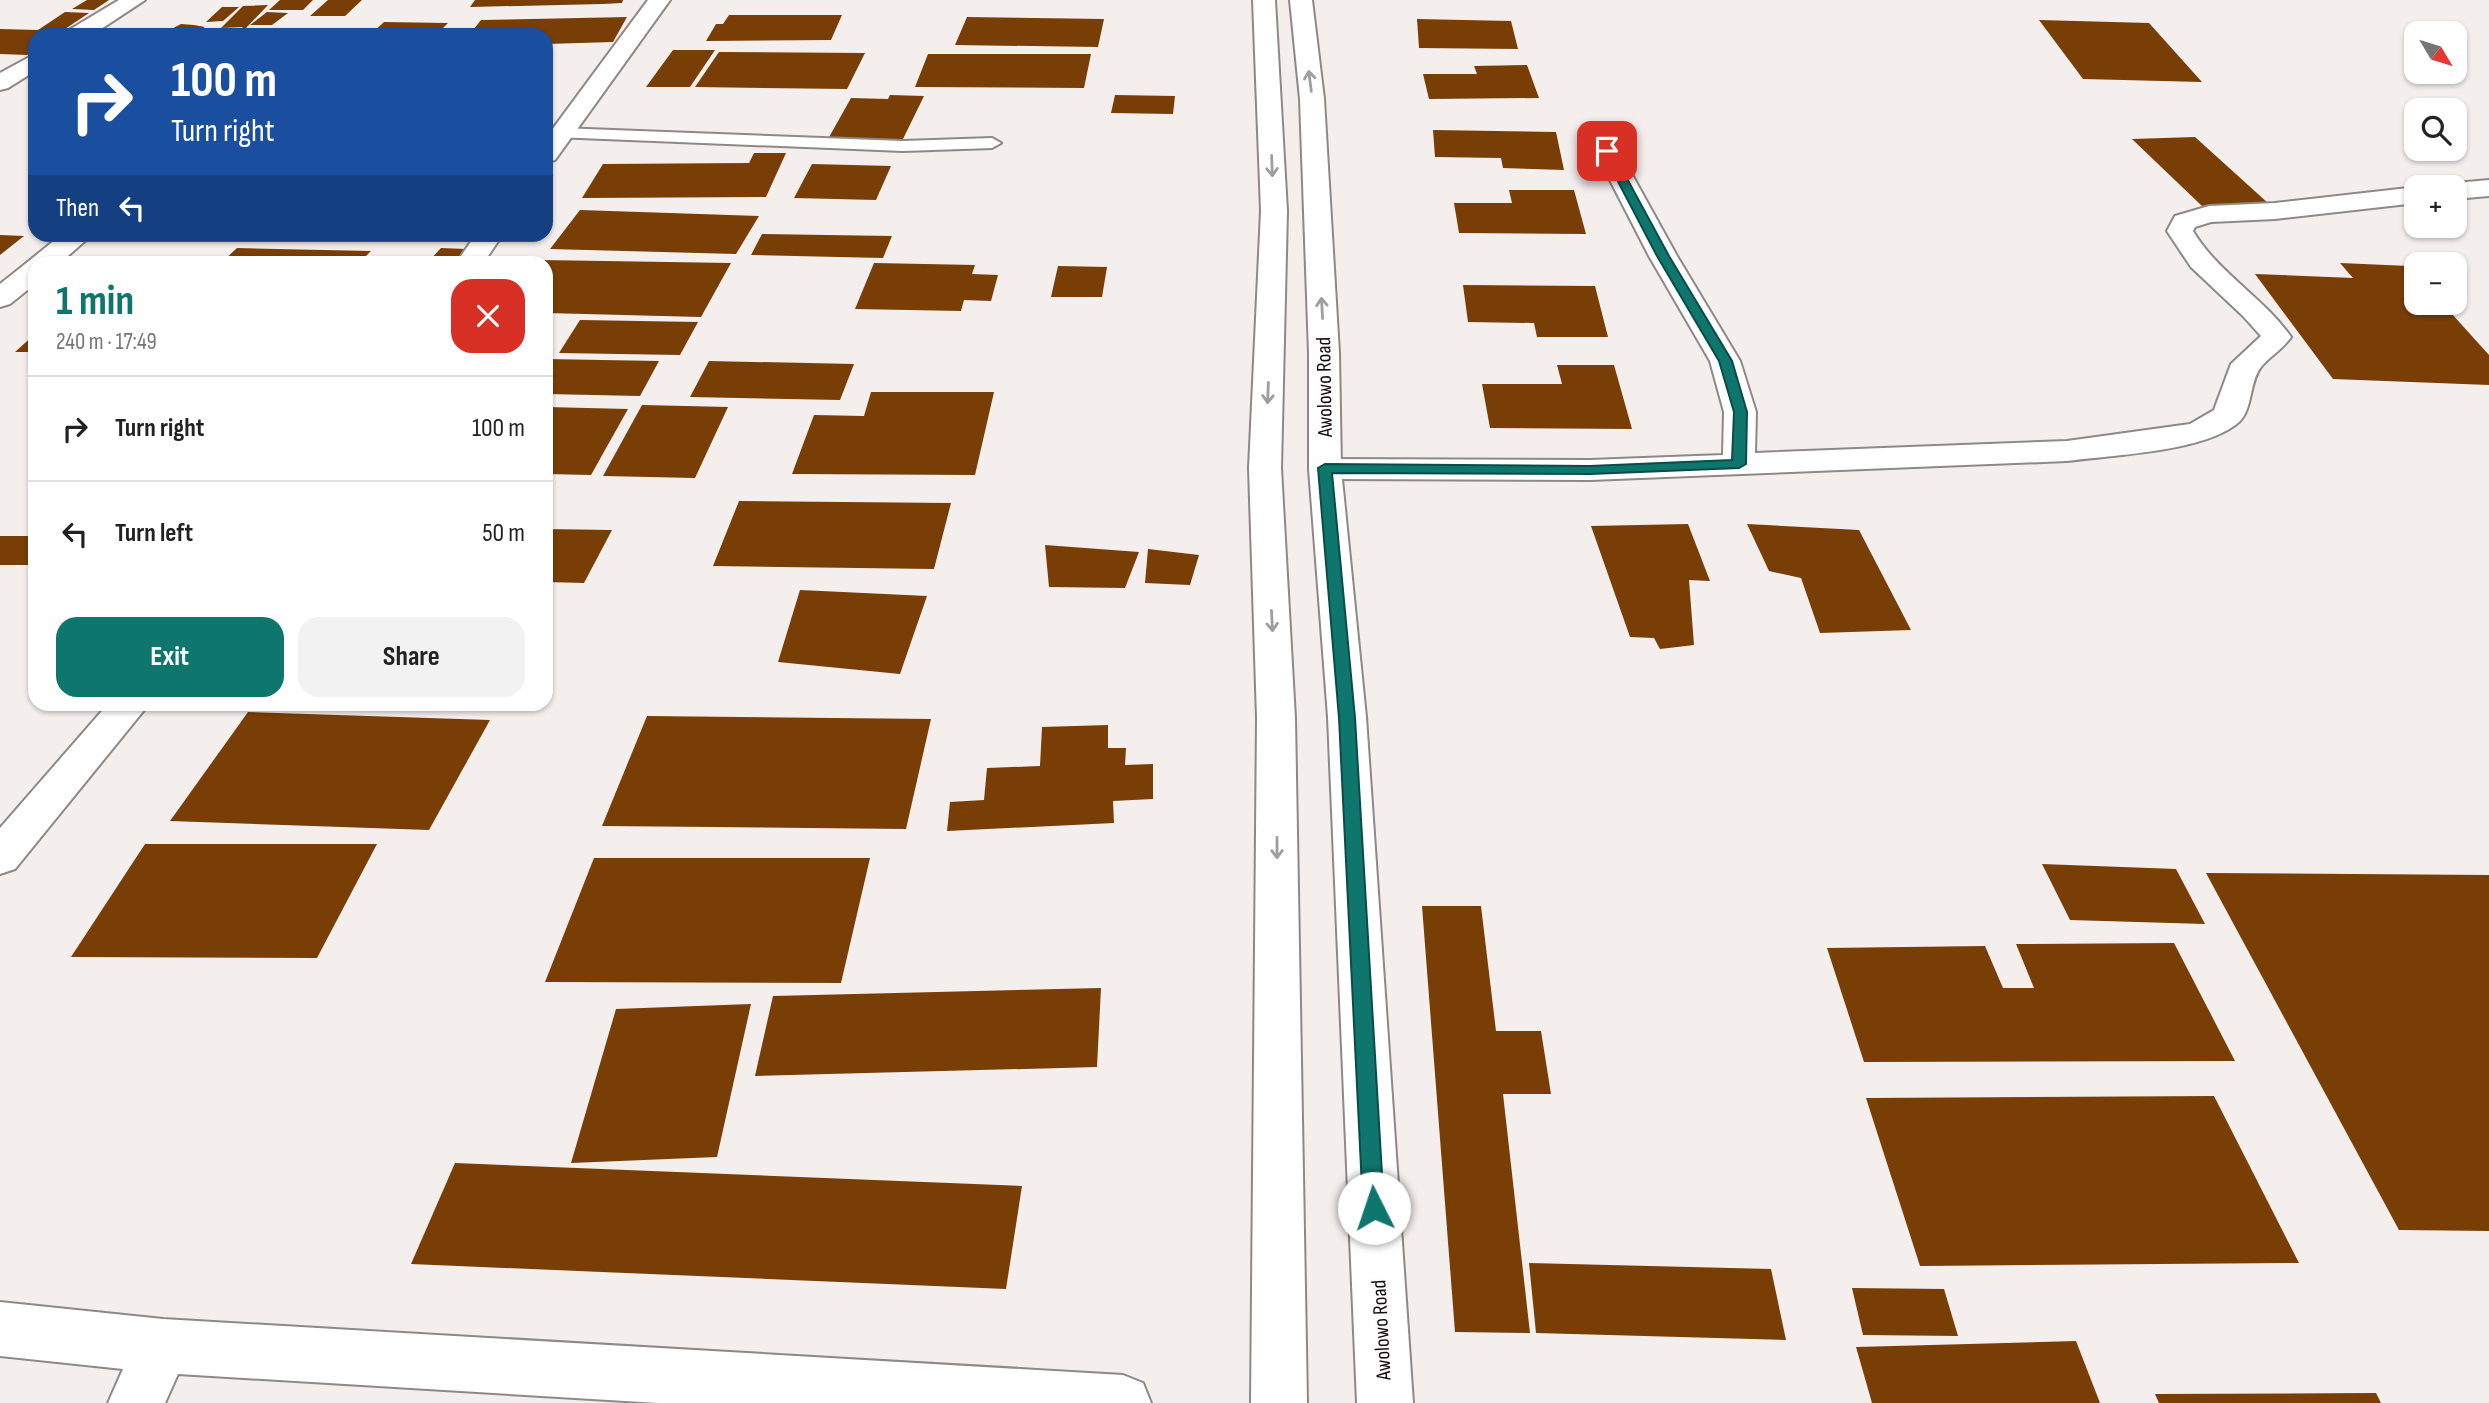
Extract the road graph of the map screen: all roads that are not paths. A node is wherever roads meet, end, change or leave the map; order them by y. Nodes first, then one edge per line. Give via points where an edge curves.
1 (134, 0) edge
2 (659, 0) edge
3 (1264, 0) edge
4 (1301, 0) edge
5 (88, 28) edge
6 (28, 65) edge
7 (0, 83) edge
8 (554, 133) edge
9 (992, 143) dead end
10 (1607, 151) dead end
11 (2489, 188) edge
12 (2467, 190) edge
13 (2404, 196) edge
14 (70, 242) edge
15 (52, 256) edge
16 (28, 276) edge
17 (0, 298) edge
18 (1739, 464) junction
19 (1325, 468) junction
20 (124, 711) edge
21 (0, 857) edge
22 (0, 1329) edge
23 (163, 1346) junction
24 (136, 1403) edge
25 (1123, 1403) edge
26 (1279, 1403) edge
27 (1385, 1403) edge

1 - 5 street
2 - 8 street
3 -> 26 street via 1274,211 1265,468 1276,718
19 -> 4 street, Awolowo Road via 1312,99
6 - 7 street
8 - 9 lane via 903,146
10 - 18 street via 1725,361 1740,412
11 - 12 street
13 - 18 street via 2209,214 2184,222 2180,231 2186,243 2266,321 2276,337 2246,364 2228,415 2199,432 2067,451
14 - 15 street
16 - 17 street
18 - 19 street via 1590,470
19 - 27 street, Awolowo Road via 1347,718
20 - 21 street
22 - 23 street
23 - 24 street
23 - 25 street

